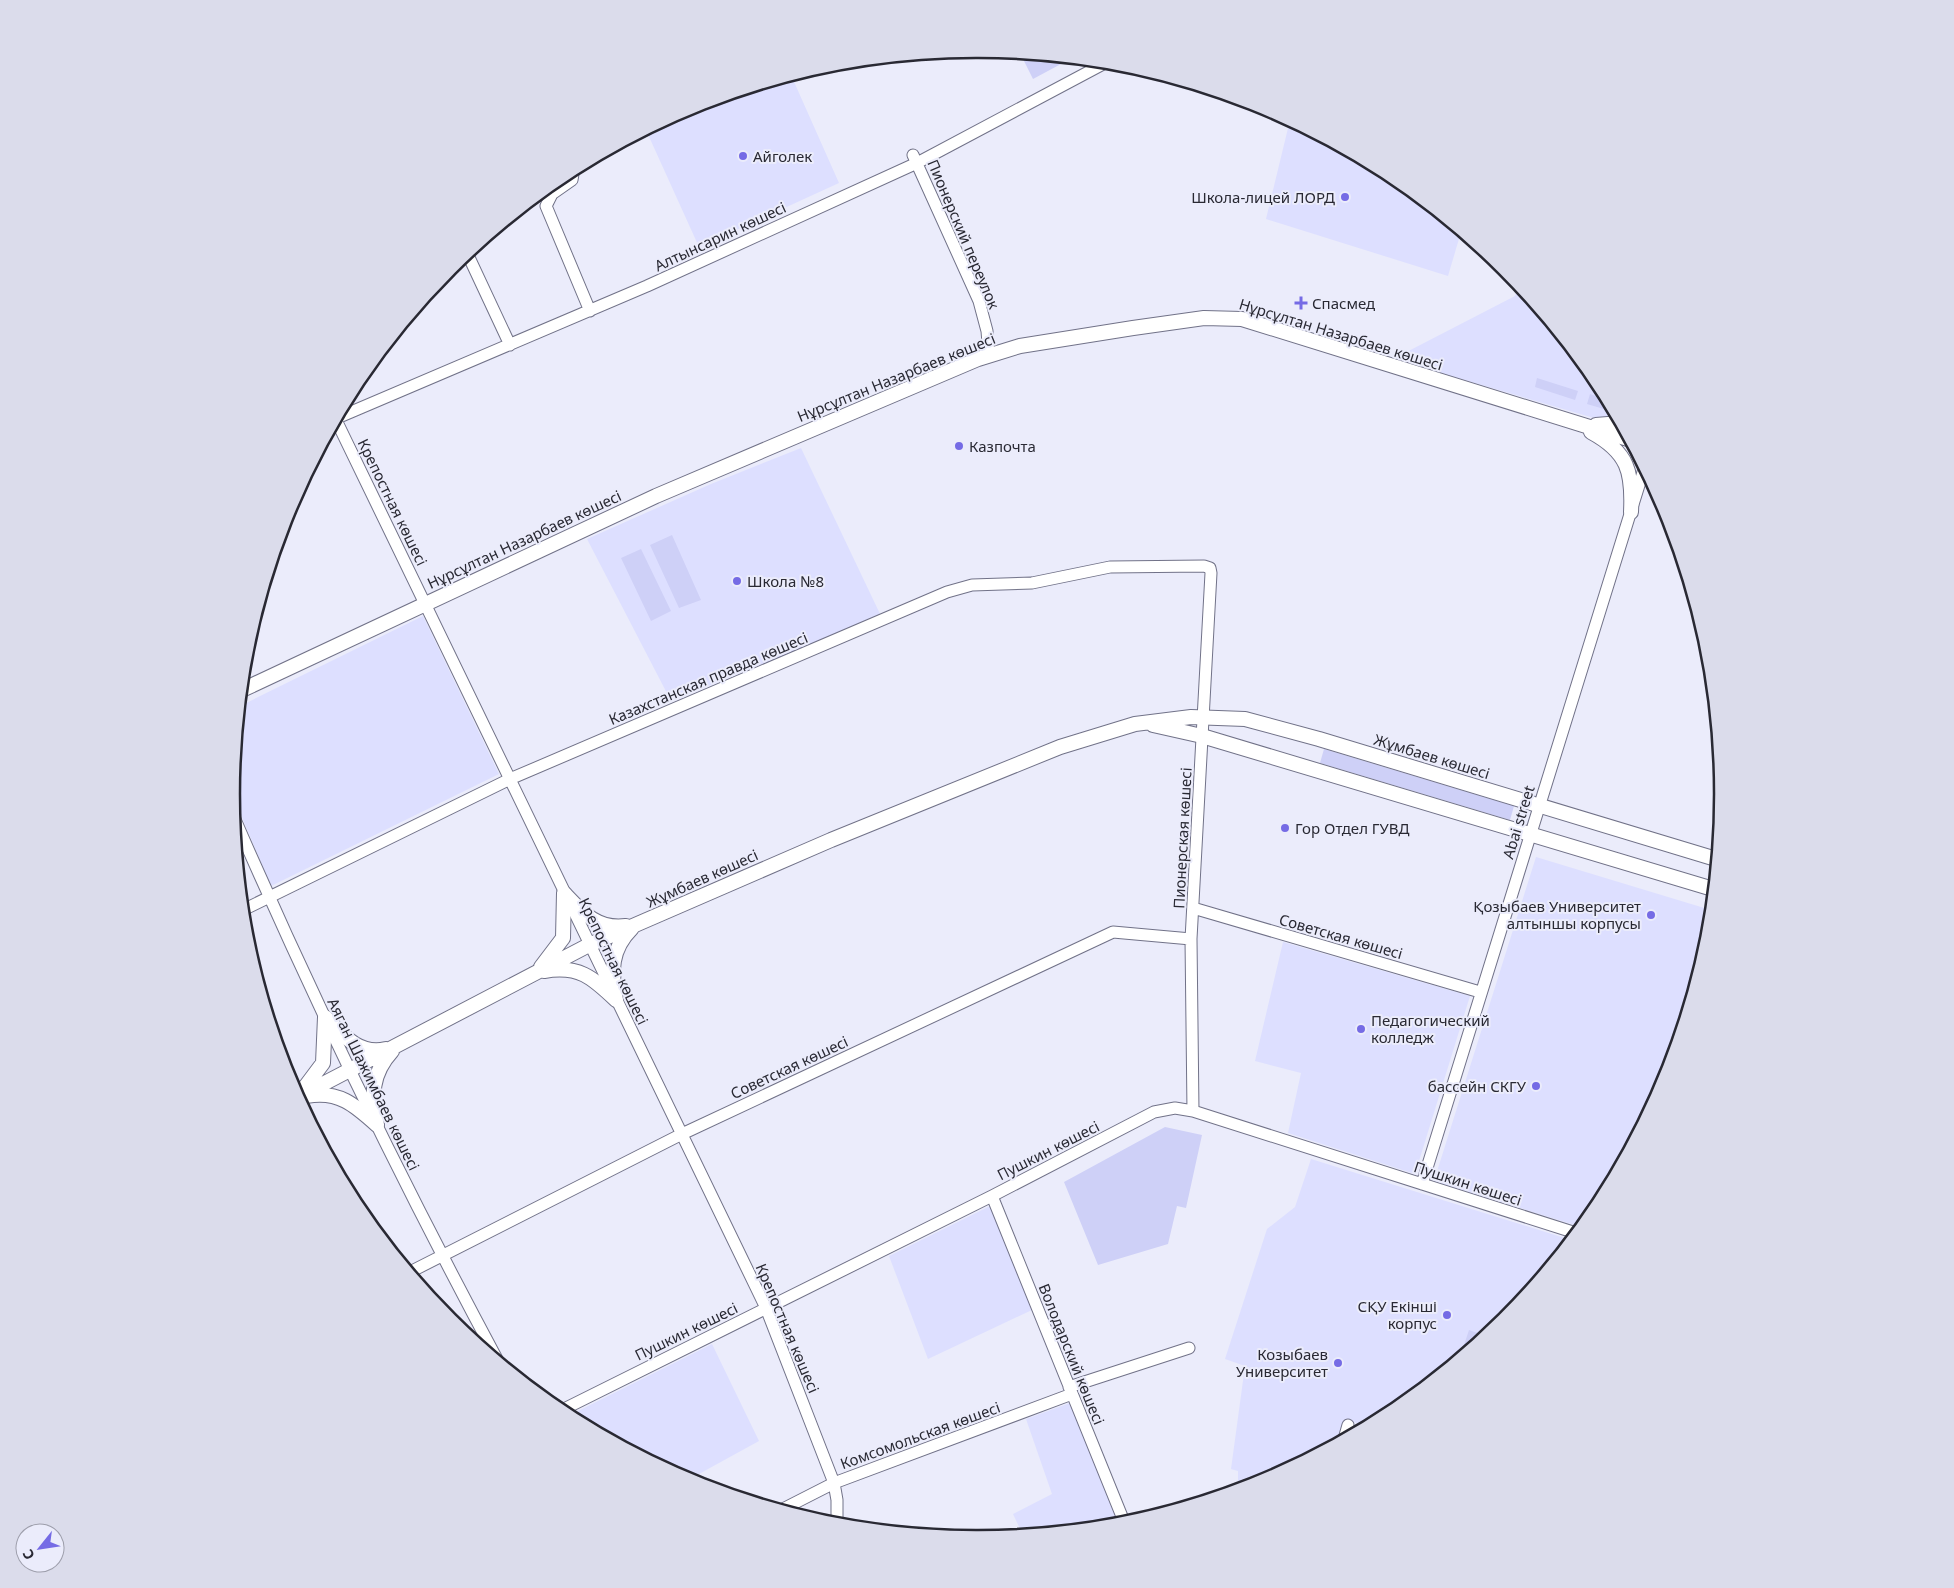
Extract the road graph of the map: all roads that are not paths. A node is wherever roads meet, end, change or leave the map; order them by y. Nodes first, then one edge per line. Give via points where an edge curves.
1 (1096, 68) edge
2 (915, 159) junction
3 (572, 179) edge
4 (470, 260) edge
5 (590, 311) junction
6 (510, 345) junction
7 (989, 355) junction
8 (346, 415) edge
9 (1573, 422) junction
10 (1614, 424) edge
11 (339, 426) edge
12 (1621, 437) edge
13 (1642, 476) edge
14 (1630, 512) junction
15 (1210, 568) joint
16 (424, 603) junction
17 (249, 687) edge
18 (1204, 716) junction
19 (1135, 724) junction
20 (1202, 736) junction
21 (510, 779) junction
22 (1539, 806) junction
23 (1530, 834) junction
24 (242, 835) edge
25 (1710, 857) edge
26 (1707, 887) edge
27 (564, 893) junction
28 (268, 897) junction
29 (250, 906) edge
30 (1193, 908) junction
31 (636, 924) junction
32 (1191, 939) junction
33 (589, 945) junction
34 (536, 973) junction
35 (1480, 992) junction
36 (616, 1000) junction
37 (325, 1017) junction
38 (397, 1046) junction
39 (350, 1070) junction
40 (303, 1090) edge
41 (305, 1094) edge
42 (306, 1096) edge
43 (1193, 1111) junction
44 (377, 1125) junction
45 (682, 1134) junction
46 (1422, 1184) junction
47 (992, 1196) junction
48 (1569, 1231) edge
49 (442, 1256) junction
50 (415, 1270) edge
51 (766, 1308) junction
52 (491, 1348) edge
53 (1189, 1348) dead end
54 (1071, 1391) junction
55 (569, 1407) edge
56 (1348, 1425) dead end
57 (1346, 1431) edge
58 (834, 1483) junction
59 (789, 1506) edge
60 (1122, 1516) edge
61 (838, 1517) edge

1 - 2 street, Алтынсарин көшесі
2 - 5 street, Алтынсарин көшесі
2 - 7 street, Пионерский переулок via 979,301
3 - 5 street via 552,194 546,206
4 - 6 street
5 - 6 street, Алтынсарин көшесі
6 - 8 street, Алтынсарин көшесі
7 - 9 main road, Нұрсұлтан Назарбаев көшесі via 1020,346 1133,328 1204,318 1234,318
7 - 16 main road, Нұрсұлтан Назарбаев көшесі via 707,473
9 - 10 main road via 1601,426
9 - 12 main road, Нұрсұлтан Назарбаев көшесі
9 - 14 main road via 1604,440 1626,463 1632,485
11 - 16 street, Крепостная көшесі
13 - 14 street, Abai street
14 - 22 street, Abai street
15 - 18 street, Пионерская көшесі
15 - 21 street, Казахстанская правда көшесі via 1110,567 1032,583 972,585 954,590
16 - 17 main road, Нұрсұлтан Назарбаев көшесі
16 - 21 street, Крепостная көшесі
18 - 19 main road, Жұмбаев көшесі
18 - 20 street, Пионерская көшесі
18 - 22 main road, Жұмбаев көшесі via 1254,722
19 - 20 main road, Жұмбаев көшесі via 1162,726
19 - 31 main road, Жұмбаев көшесі via 1060,747
20 - 23 main road, Жұмбаев көшесі
20 - 30 street, Пионерская көшесі
21 - 27 street, Крепостная көшесі
21 - 28 street, Казахстанская правда көшесі
22 - 23 street, Abai street
22 - 25 main road, Жұмбаев көшесі
23 - 26 main road, Жұмбаев көшесі
23 - 35 street, Abai street
24 - 28 street, Аяган Шажимбаев көшесі
27 - 31 main road via 600,924 615,927
27 - 33 street, Крепостная көшесі
27 - 34 main road via 563,938
28 - 29 street, Казахстанская правда көшесі
28 - 37 street, Аяган Шажимбаев көшесі
30 - 32 street, Пионерская көшесі
30 - 35 street, Советская көшесі
31 - 33 main road, Жұмбаев көшесі
31 - 36 main road via 614,955 612,976
32 - 43 street, Пионерская көшесі
32 - 45 street, Советская көшесі via 1113,932
33 - 34 main road, Жұмбаев көшесі
33 - 36 street, Крепостная көшесі
34 - 36 main road via 577,971 593,979
34 - 38 main road, Жұмбаев көшесі
35 - 46 street, Abai street
36 - 45 street, Крепостная көшесі
37 - 38 main road via 362,1049 377,1051
37 - 39 street, Аяган Шажимбаев көшесі
37 - 40 main road via 323,1063
38 - 39 main road, Жұмбаев көшесі
38 - 44 main road via 383,1062 374,1080 372,1100
39 - 41 main road, Жұмбаев көшесі
39 - 44 street, Аяган Шажимбаев көшесі
42 - 44 main road via 337,1096 353,1104
43 - 46 street, Пушкин көшесі
43 - 47 street, Пушкин көшесі via 1174,1108 1154,1112
44 - 49 street, Аяган Шажимбаев көшесі
45 - 49 street, Советская көшесі
45 - 51 street, Крепостная көшесі
46 - 48 street, Пушкин көшесі
47 - 51 street, Пушкин көшесі
47 - 54 street, Володарский көшесі
49 - 50 street, Советская көшесі
49 - 52 street, Аяган Шажимбаев көшесі
51 - 55 street, Пушкин көшесі
51 - 58 street, Крепостная көшесі
53 - 54 street, Комсомольская көшесі
54 - 58 street, Комсомольская көшесі
54 - 60 street, Володарский көшесі
56 - 57 street
58 - 59 street, Комсомольская көшесі
58 - 61 street, Крепостная көшесі

